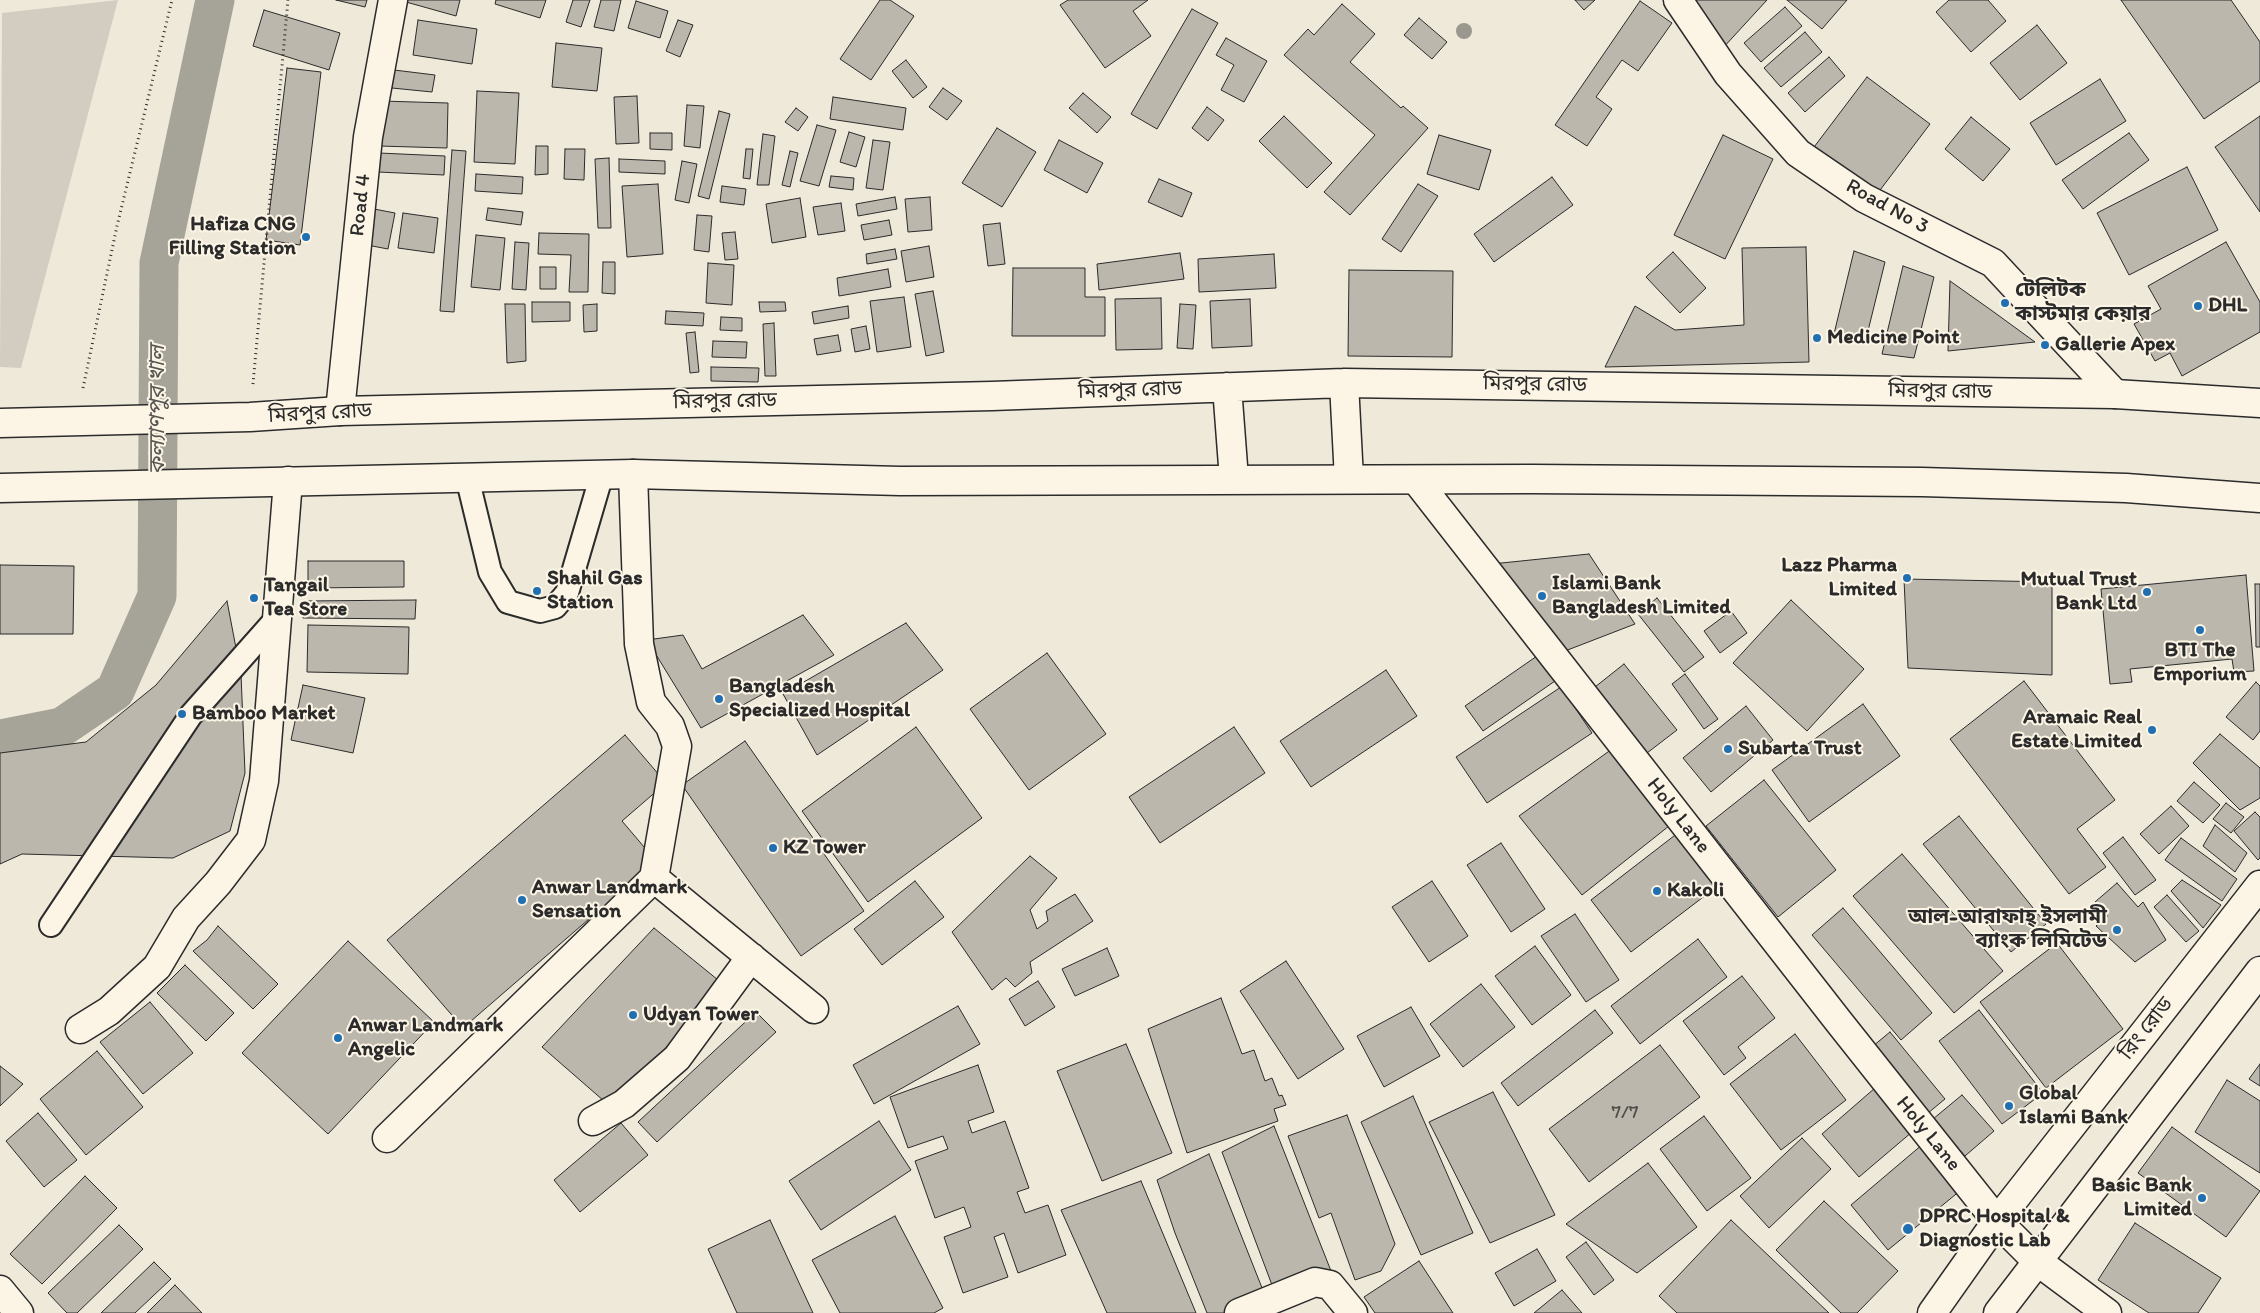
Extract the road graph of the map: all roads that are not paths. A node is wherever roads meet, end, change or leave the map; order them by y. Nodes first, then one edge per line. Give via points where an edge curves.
1 (393, 0) edge
2 (1678, 0) edge
3 (1344, 382) junction
4 (1227, 387) junction
5 (2115, 394) junction
6 (2260, 403) edge
7 (340, 411) junction
8 (0, 423) edge
9 (602, 474) junction
10 (633, 474) junction
11 (467, 477) junction
12 (1234, 479) junction
13 (1349, 479) junction
14 (1416, 480) junction
15 (288, 481) junction
16 (0, 488) edge
17 (2260, 498) edge
18 (278, 617) junction
19 (654, 878) junction
20 (2260, 885) edge
21 (51, 925) dead end
22 (751, 957) junction
23 (2260, 972) edge
24 (814, 1009) dead end
25 (80, 1030) dead end
26 (593, 1121) dead end
27 (387, 1138) dead end
28 (1997, 1221) junction
29 (2037, 1260) junction
30 (0, 1290) edge
31 (19, 1313) edge
32 (1239, 1313) edge
33 (1353, 1313) edge
34 (1932, 1313) edge
35 (1998, 1313) edge
36 (2107, 1313) edge

1 - 7 main road, Road 4 via 368,137
2 - 5 main road, Road No 3 via 1728,74 1798,153 1864,198 1993,263
3 - 4 main road, মিরপুর রোড
3 - 5 main road, মিরপুর রোড
3 - 13 main road
4 - 7 main road, মিরপুর রোড via 992,396
4 - 12 main road
5 - 6 main road, মিরপুর রোড
7 - 8 main road, মিরপুর রোড via 250,418
9 - 10 main road
9 - 11 main road
9 - 11 lane via 567,593 555,607 540,611 508,602 490,572
10 - 12 main road via 900,481
10 - 19 main road via 639,644 651,702 670,726 677,746
11 - 15 main road
12 - 13 main road
13 - 14 main road
14 - 17 main road via 1922,482 2126,488
14 - 28 main road, Holy Lane
15 - 16 main road
15 - 18 main road
18 - 21 lane via 191,715
18 - 25 main road via 264,781 251,840 186,918 157,967 109,1011
19 - 22 main road
19 - 27 main road
20 - 28 main road, রিং রোড
22 - 24 main road
22 - 26 main road via 678,1058 624,1104
23 - 29 main road
28 - 29 main road
28 - 34 main road, রিং রোড
29 - 35 main road
29 - 36 main road
30 - 31 main road
32 - 33 main road via 1315,1282 1330,1284

